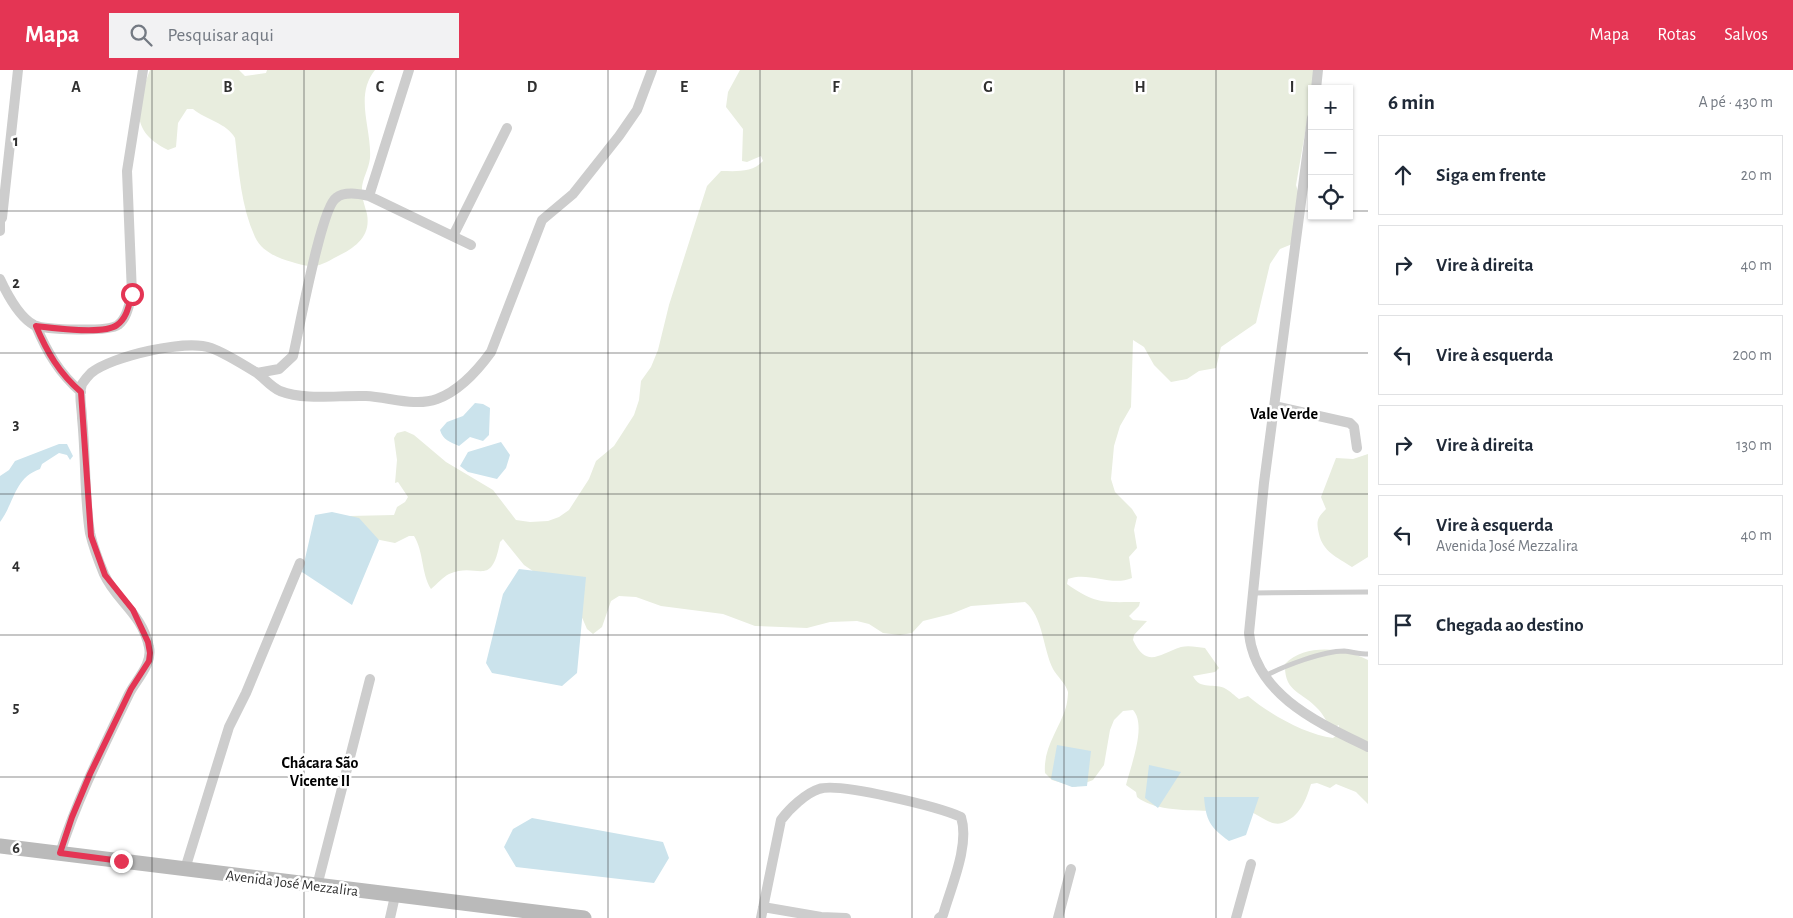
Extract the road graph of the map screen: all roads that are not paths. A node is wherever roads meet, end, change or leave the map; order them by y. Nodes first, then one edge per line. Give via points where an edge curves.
1 (18, 70) edge
2 (144, 70) edge
3 (409, 70) edge
4 (652, 70) edge
5 (1318, 70) edge
6 (1316, 85) edge
7 (507, 128) dead end
8 (1310, 130) edge
9 (369, 196) junction
10 (1, 217) edge
11 (0, 231) edge
12 (453, 236) junction
13 (470, 245) dead end
14 (0, 279) edge
15 (36, 326) junction
16 (257, 374) junction
17 (81, 392) junction
18 (1274, 406) junction
19 (1357, 448) dead end
20 (300, 563) dead end
21 (1368, 592) edge
22 (1253, 593) junction
23 (1368, 654) edge
24 (1265, 676) junction
25 (370, 679) dead end
26 (1368, 747) edge
27 (0, 846) edge
28 (60, 853) junction
29 (1251, 864) dead end
30 (185, 869) junction
31 (1071, 869) dead end
32 (317, 886) junction
33 (395, 896) junction
34 (763, 907) junction
35 (393, 917) edge
36 (584, 918) edge
37 (761, 918) edge
38 (846, 918) edge
39 (939, 918) edge
40 (1058, 918) edge
41 (1236, 918) edge

1 - 10 street
2 - 15 street via 127,171 132,283 128,311 121,322 111,328
3 - 9 street
4 - 16 street via 637,110 619,136 572,194 542,220 491,352 482,365 450,392 422,402 368,396 297,396 277,390
5 - 6 street
7 - 12 street
8 - 18 street
9 - 12 street
9 - 16 street via 346,194 332,201 322,226 293,356 279,370
10 - 11 street
12 - 13 street
14 - 15 street via 23,316
15 - 17 street via 53,361
16 - 17 street via 211,348 183,345 102,366 90,374 82,384
17 - 28 street via 91,536 105,575 133,610 150,653 149,661 131,689 90,774
18 - 19 street via 1350,422 1354,427
18 - 22 street
20 - 30 street via 229,727
21 - 22 lane
22 - 24 street via 1250,645
23 - 24 lane via 1344,651 1328,654 1277,669
24 - 26 street via 1287,701 1327,727
25 - 32 street
27 - 28 main road, Avenida José Mezzalira
28 - 30 main road, Avenida José Mezzalira
29 - 41 street
30 - 32 main road, Avenida José Mezzalira
31 - 40 street
32 - 33 main road, Avenida José Mezzalira
33 - 35 street
33 - 36 main road, Avenida José Mezzalira
34 - 37 street
34 - 38 street
34 - 39 street via 781,820 818,789 830,786 889,797 960,817 964,828 963,844 943,915

